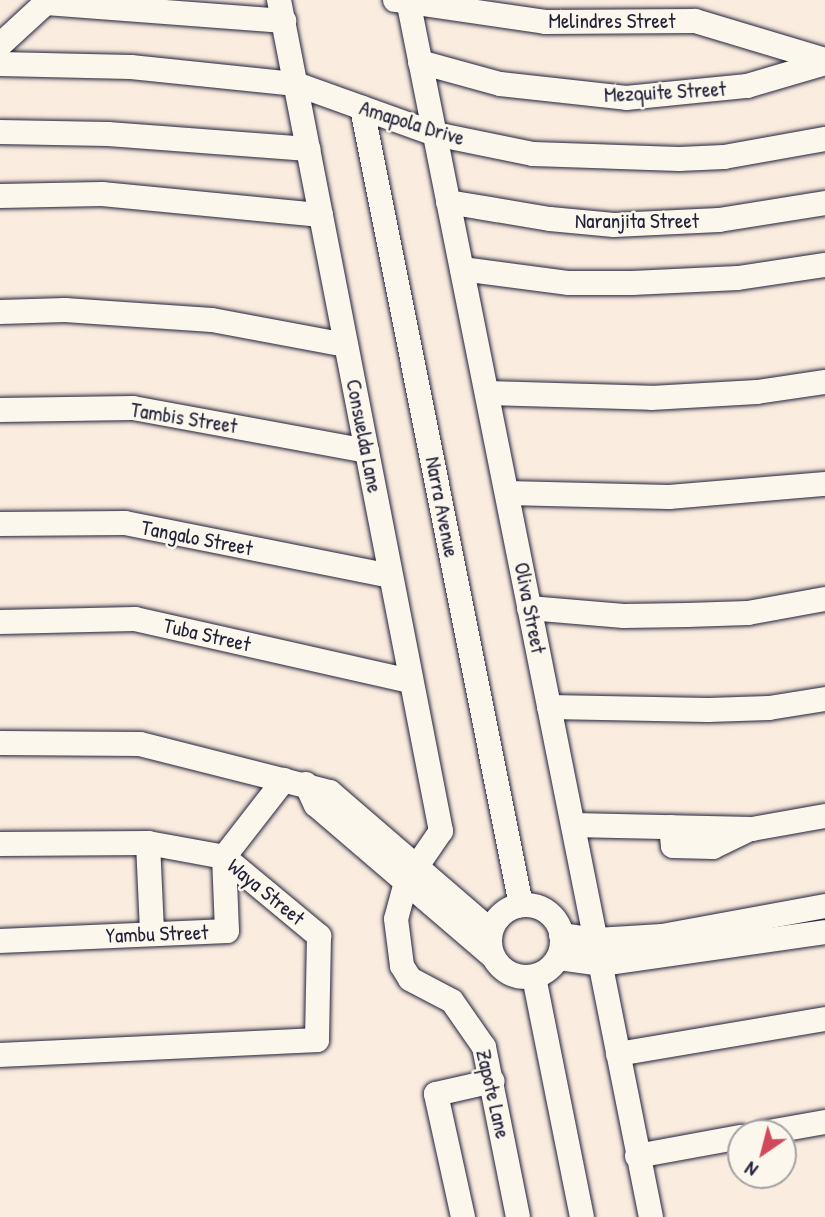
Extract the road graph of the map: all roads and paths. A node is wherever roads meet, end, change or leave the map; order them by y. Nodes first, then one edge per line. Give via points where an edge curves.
1 (48, 1) edge
2 (404, 1) edge
3 (281, 10) edge
4 (0, 45) edge
5 (421, 62) junction
6 (825, 62) edge
7 (0, 64) edge
8 (296, 84) junction
9 (362, 108) junction
10 (0, 132) edge
11 (435, 134) junction
12 (825, 139) edge
13 (308, 149) junction
14 (0, 196) edge
15 (448, 202) junction
16 (825, 203) edge
17 (321, 215) junction
18 (825, 265) edge
19 (462, 269) junction
20 (0, 312) edge
21 (346, 345) junction
22 (825, 382) edge
23 (487, 394) junction
24 (0, 410) edge
25 (367, 451) junction
26 (825, 484) edge
27 (507, 493) junction
28 (0, 524) edge
29 (391, 576) junction
30 (825, 599) edge
31 (529, 608) junction
32 (0, 622) edge
33 (411, 681) junction
34 (825, 699) edge
35 (549, 707) junction
36 (0, 743) edge
37 (295, 782) junction
38 (825, 817) edge
39 (573, 825) junction
40 (148, 843) junction
41 (0, 844) edge
42 (224, 857) junction
43 (412, 875) junction
44 (521, 905) junction
45 (825, 906) edge
46 (490, 930) junction
47 (152, 932) junction
48 (825, 932) edge
49 (596, 940) junction
50 (0, 941) edge
51 (560, 946) junction
52 (492, 956) junction
53 (601, 964) junction
54 (534, 977) junction
55 (825, 1019) edge
56 (618, 1054) junction
57 (0, 1055) edge
58 (493, 1081) junction
59 (825, 1122) edge
60 (797, 1127) edge
61 (727, 1140) edge
62 (637, 1156) junction
63 (463, 1217) edge
64 (518, 1217) edge
65 (582, 1217) edge
66 (651, 1217) edge

1 - 3 street
1 - 4 street
2 - 5 street, Oliva Street
2 - 6 street, Melindres Street via 545,22 695,21
3 - 8 street, Consuelda Lane
5 - 6 street, Mezquite Street via 513,86 626,98 747,86
5 - 11 street, Oliva Street
7 - 8 street, Amapola Drive via 131,67
8 - 9 street, Amapola Drive
8 - 13 street, Consuelda Lane
9 - 11 street, Amapola Drive
9 - 44 street, Narra Avenue
10 - 13 street via 108,134
11 - 12 street, Amapola Drive via 533,154 666,159 723,157
11 - 15 street, Oliva Street
13 - 17 street, Consuelda Lane
14 - 17 street via 102,194
15 - 16 street, Naranjita Street via 614,225 719,220
15 - 19 street, Oliva Street
17 - 21 street, Consuelda Lane
18 - 19 street via 738,278 619,283 569,283
19 - 23 street, Oliva Street
20 - 21 street via 65,310 212,320
21 - 25 street, Consuelda Lane
22 - 23 street via 757,392 664,397
23 - 27 street, Oliva Street
24 - 25 street, Tambis Street via 133,408
25 - 29 street, Consuelda Lane
26 - 27 street via 669,497
27 - 31 street, Oliva Street
28 - 29 street, Tangalo Street via 125,523
29 - 33 street, Consuelda Lane
30 - 31 street via 748,613 687,615 624,616
31 - 35 street, Oliva Street
32 - 33 street, Tuba Street via 135,619
33 - 43 street, Consuelda Lane via 441,831
34 - 35 street via 720,710
35 - 39 street, Oliva Street
36 - 37 street via 139,744
37 - 42 street
37 - 43 street via 330,792
38 - 39 street via 752,829
39 - 49 street, Oliva Street
40 - 41 street, Waya Street
40 - 42 street, Waya Street
40 - 47 street
42 - 47 street, Yambu Street via 227,932
42 - 57 street, Waya Street via 319,936 317,1040
43 - 46 street
43 - 52 street
43 - 58 street, Zapote Lane via 396,919 405,974 452,1002 463,1014 484,1047
44 - 46 street via 502,912
44 - 51 street via 545,911
45 - 49 street via 662,936
46 - 52 street
47 - 50 street, Yambu Street
48 - 53 street
49 - 51 street
49 - 53 street, Oliva Street
51 - 53 street
51 - 54 street via 547,972
52 - 54 street via 510,974
53 - 56 street, Oliva Street
54 - 65 street
55 - 56 street
56 - 62 street, Oliva Street
58 - 63 street via 436,1094
58 - 64 street, Zapote Lane
59 - 60 street
61 - 62 street
62 - 66 street, Oliva Street

